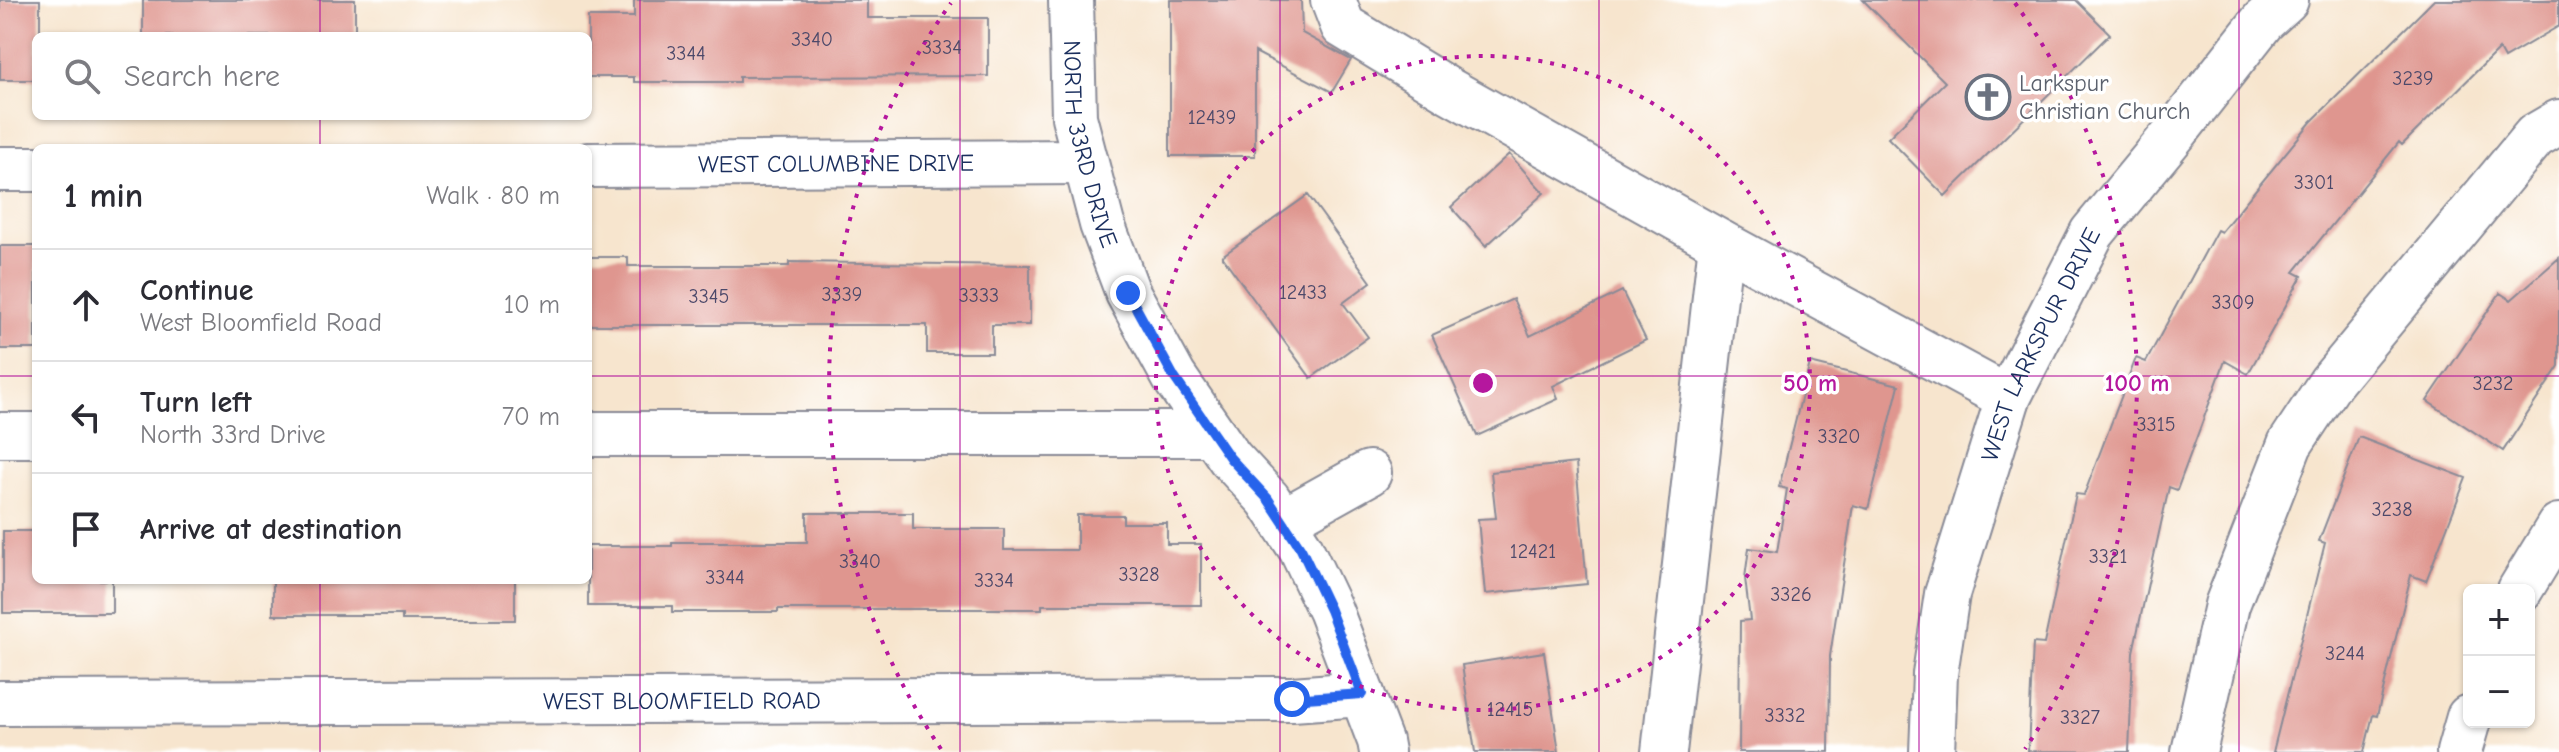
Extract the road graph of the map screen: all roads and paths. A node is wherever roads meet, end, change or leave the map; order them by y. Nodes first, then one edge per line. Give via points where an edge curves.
1 (1071, 0) edge
2 (1333, 0) edge
3 (2264, 7) edge
4 (2559, 122) edge
5 (1086, 162) junction
6 (592, 165) edge
7 (0, 169) edge
8 (32, 169) edge
9 (1721, 243) junction
10 (2008, 398) junction
11 (592, 434) edge
12 (1213, 434) junction
13 (0, 435) edge
14 (32, 435) edge
15 (1369, 473) dead end
16 (1283, 521) junction
17 (2559, 526) edge
18 (2524, 584) edge
19 (1362, 694) junction
20 (0, 703) edge
21 (2466, 728) edge
22 (1382, 752) edge
23 (1664, 752) edge
24 (1932, 752) edge
25 (2194, 752) edge
26 (2459, 752) edge

1 - 5 street, NORTH 33RD DRIVE via 1074,117
2 - 9 street via 1343,26
3 - 10 street, WEST LARKSPUR DRIVE via 2178,129 2092,233
4 - 25 street via 2535,136 2331,382 2290,444 2227,605
5 - 6 street, WEST COLUMBINE DRIVE
5 - 12 street, NORTH 33RD DRIVE via 1128,293
7 - 8 street
9 - 10 street
9 - 23 street
10 - 24 street, WEST LARKSPUR DRIVE via 1947,594 1935,674
11 - 12 street
12 - 16 street, NORTH 33RD DRIVE
13 - 14 street
15 - 16 street
16 - 19 street, NORTH 33RD DRIVE via 1324,598
17 - 18 street
19 - 20 street, WEST BLOOMFIELD ROAD via 1292,699
19 - 22 street, NORTH 33RD DRIVE
21 - 26 street

